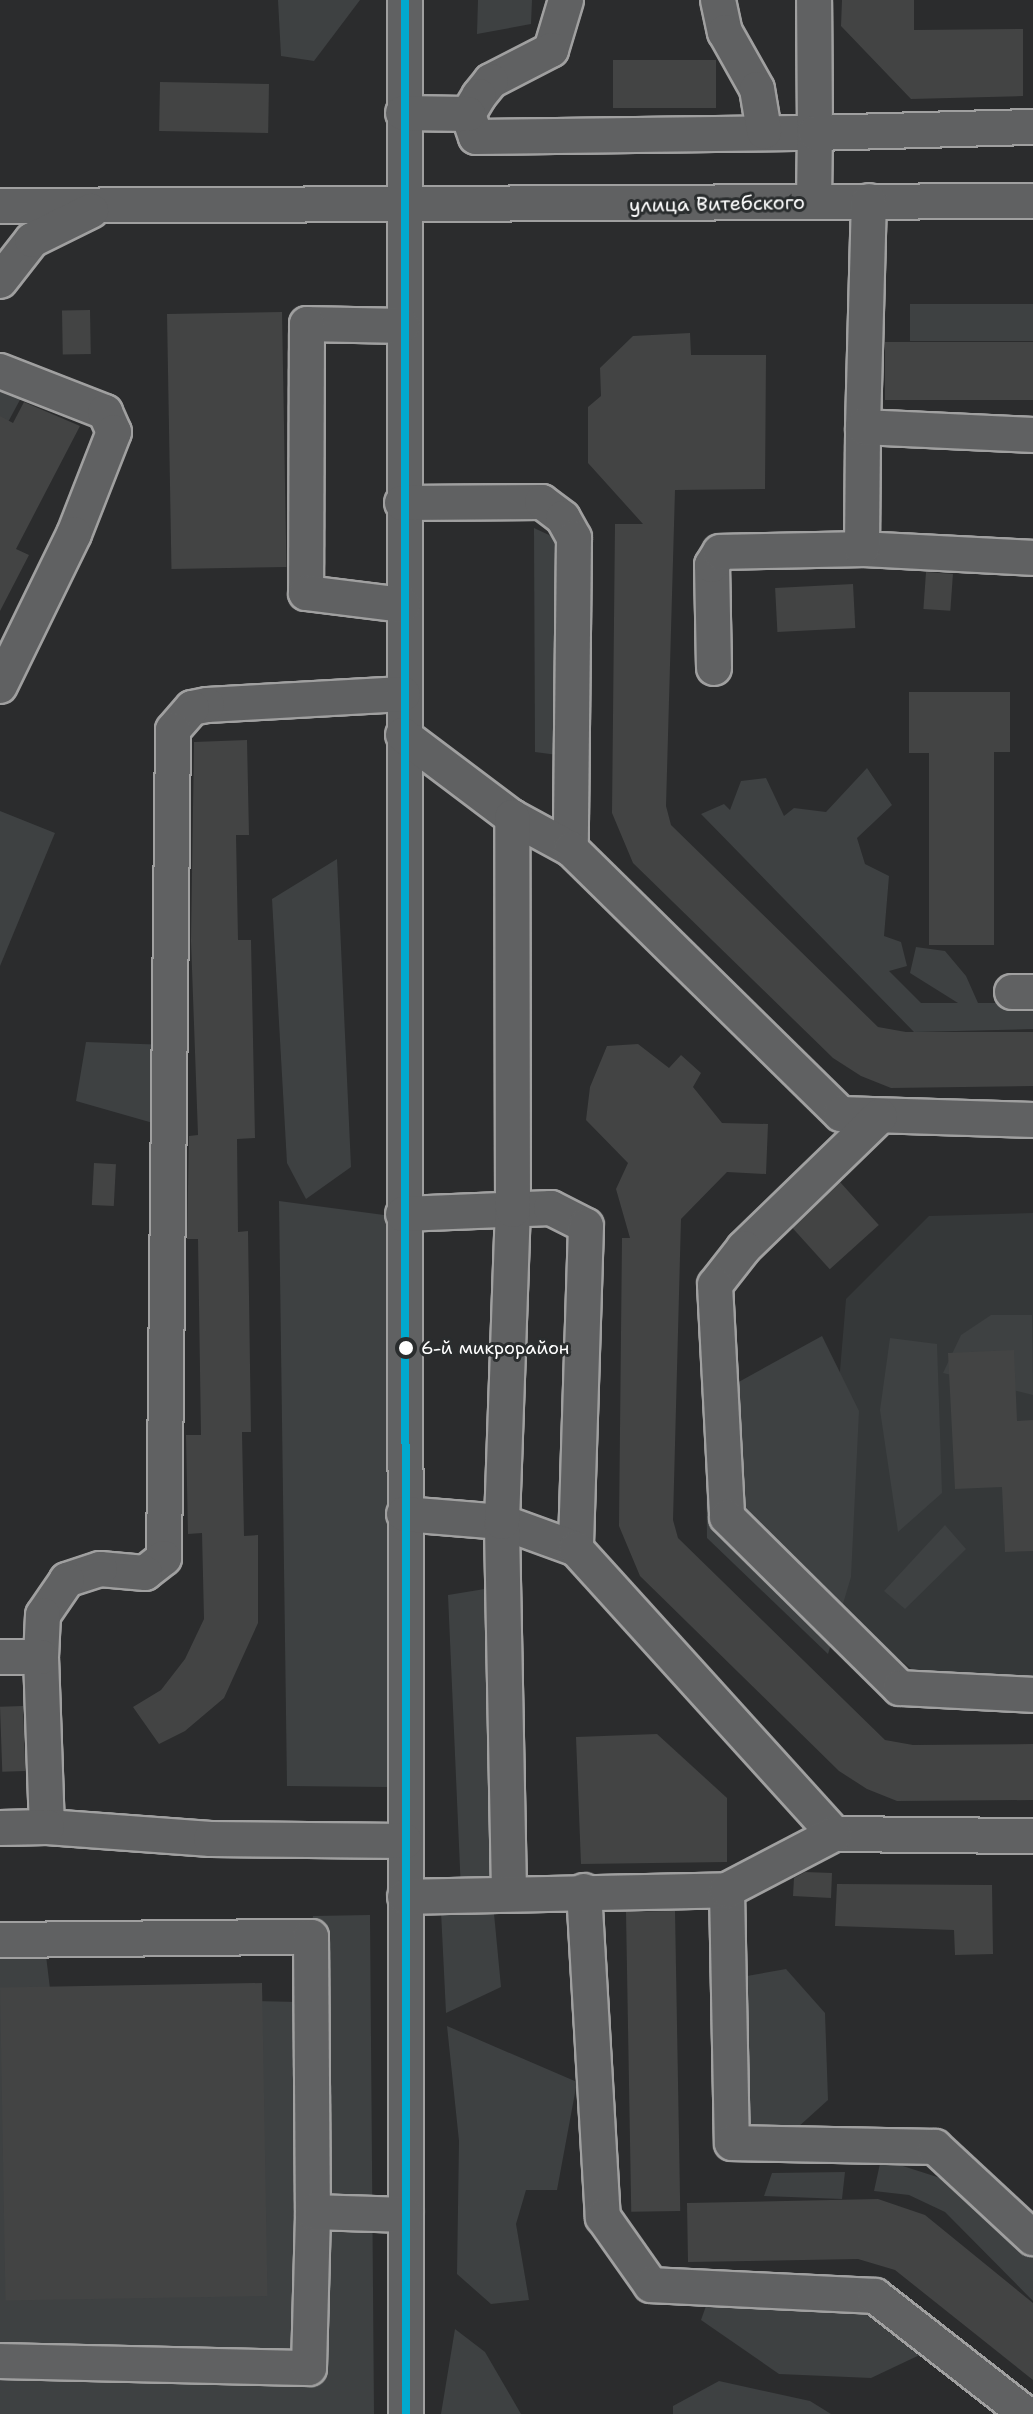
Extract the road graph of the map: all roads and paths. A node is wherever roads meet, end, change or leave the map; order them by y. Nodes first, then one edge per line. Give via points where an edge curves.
1 (405, 0) edge
2 (566, 0) edge
3 (718, 0) edge
4 (814, 0) edge
5 (403, 113) junction
6 (468, 114) junction
7 (1033, 127) edge
8 (764, 131) junction
9 (815, 133) junction
10 (869, 201) junction
11 (1033, 201) edge
12 (814, 202) junction
13 (0, 206) edge
14 (99, 207) junction
15 (402, 207) junction
16 (0, 281) edge
17 (402, 326) junction
18 (0, 371) edge
19 (863, 427) junction
20 (1033, 435) edge
21 (402, 503) junction
22 (862, 549) junction
23 (1033, 558) edge
24 (403, 605) junction
25 (714, 668) dead end
26 (0, 686) edge
27 (403, 694) junction
28 (403, 735) junction
29 (512, 817) junction
30 (571, 849) junction
31 (880, 1116) junction
32 (1033, 1120) edge
33 (513, 1210) junction
34 (403, 1214) junction
35 (404, 1514) junction
36 (502, 1522) junction
37 (576, 1549) junction
38 (0, 1657) edge
39 (41, 1657) junction
40 (1033, 1695) edge
41 (47, 1827) junction
42 (0, 1828) edge
43 (834, 1834) junction
44 (1033, 1836) edge
45 (405, 1841) junction
46 (727, 1890) junction
47 (584, 1891) junction
48 (509, 1892) junction
49 (405, 1897) junction
50 (0, 1940) edge
51 (313, 2212) junction
52 (406, 2215) junction
53 (1033, 2238) edge
54 (0, 2361) edge
55 (406, 2414) edge
56 (1026, 2414) edge

1 - 5 street
2 - 6 street via 551,50 491,81
3 - 8 street via 725,32 757,89
4 - 9 street
5 - 6 street
5 - 15 street
6 - 8 street via 476,137
7 - 9 street
8 - 9 street
9 - 12 street
10 - 11 street, улица Витебского
10 - 12 street, улица Витебского
10 - 19 street
12 - 15 street, улица Витебского
13 - 14 street, улица Витебского
14 - 15 street, улица Витебского
14 - 16 street via 32,240
15 - 17 street
17 - 21 street
17 - 24 street via 307,324 306,593
18 - 26 street via 105,412 114,432 74,534
19 - 20 street
19 - 22 street
21 - 24 street
21 - 30 street via 542,502 563,518 574,538
22 - 23 street
22 - 25 street via 720,552 712,565
24 - 27 street
27 - 28 street
27 - 39 street via 207,705 192,708 173,730 164,1558 145,1573 100,1569 67,1580 43,1615
28 - 29 street
28 - 34 street
29 - 30 street
29 - 33 street
30 - 31 street via 841,1114
31 - 32 street
31 - 40 street via 744,1248 715,1285 727,1517 900,1688
33 - 34 street
33 - 36 street
33 - 37 street via 551,1208 586,1226
34 - 35 street
35 - 36 street
35 - 45 street
36 - 37 street
36 - 48 street
37 - 43 street
38 - 39 street
39 - 41 street
41 - 42 street
41 - 45 street via 211,1839
43 - 44 street
43 - 46 street
45 - 49 street
46 - 47 street
46 - 53 street via 732,2143 935,2147
47 - 48 street
47 - 56 street via 603,2217 651,2285 875,2296
48 - 49 street
49 - 52 street
50 - 51 street via 311,1937
51 - 52 street
51 - 54 street via 309,2368
52 - 55 street

